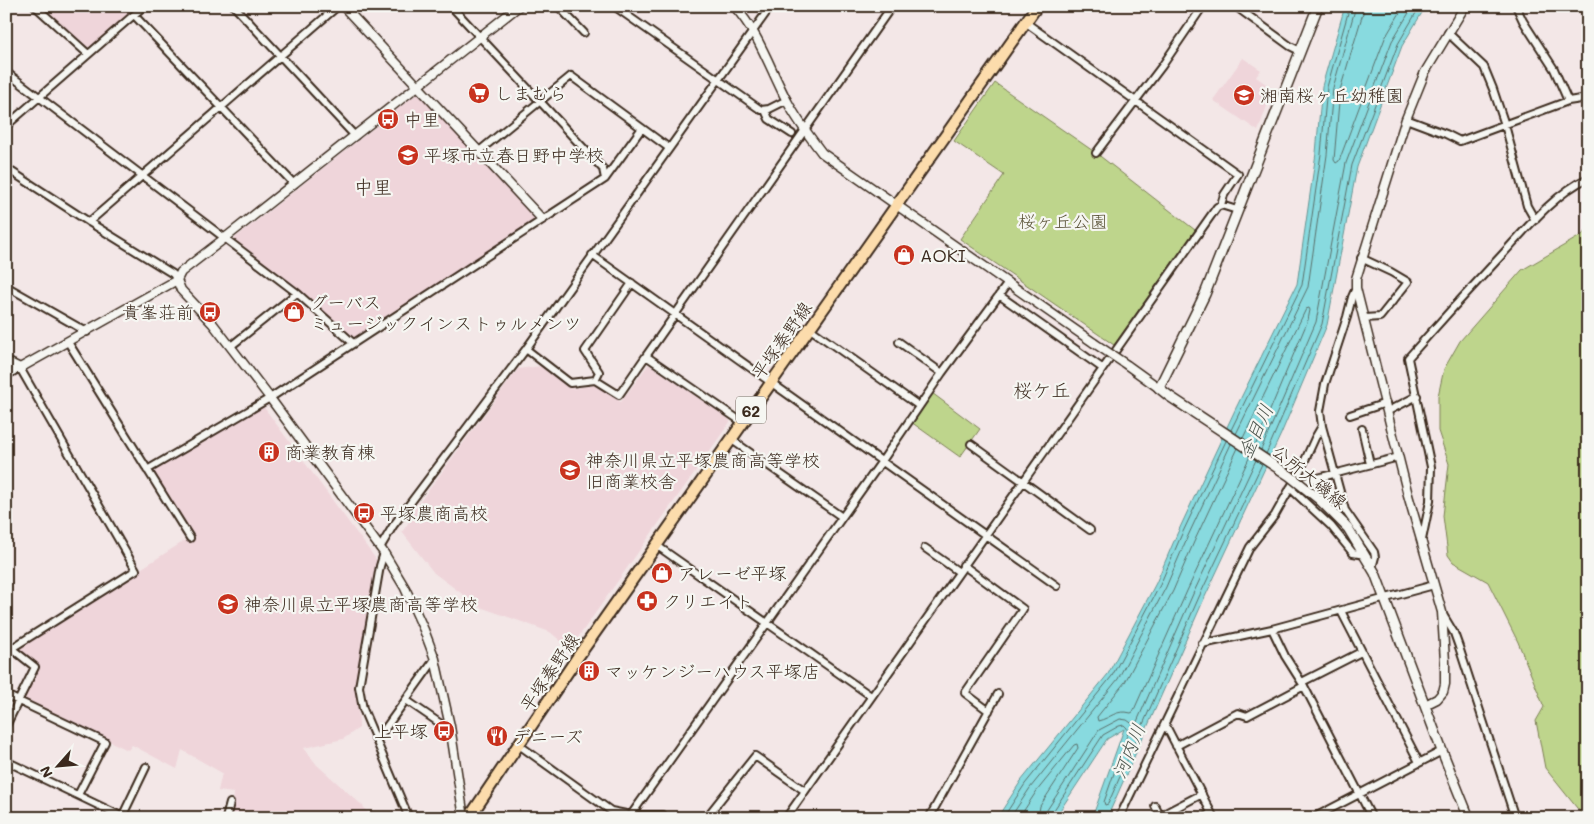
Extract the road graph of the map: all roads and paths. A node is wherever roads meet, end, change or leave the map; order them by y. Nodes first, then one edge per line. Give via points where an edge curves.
1 (35, 6) edge
2 (144, 6) edge
3 (234, 6) edge
4 (338, 6) edge
5 (343, 6) edge
6 (451, 6) edge
7 (519, 6) edge
8 (558, 6) edge
9 (614, 6) edge
10 (734, 6) edge
11 (771, 6) edge
12 (892, 6) edge
13 (1037, 6) edge
14 (1203, 6) edge
15 (1235, 6) edge
16 (1318, 6) edge
17 (1465, 6) edge
18 (1516, 6) edge
19 (134, 14) junction
20 (1025, 22) junction
21 (753, 32) junction
22 (1448, 33) junction
23 (584, 34) dead end
24 (480, 37) junction
25 (1300, 52) junction
26 (88, 54) junction
27 (281, 56) junction
28 (6, 72) edge
29 (718, 80) junction
30 (418, 86) junction
31 (39, 97) junction
32 (1588, 98) edge
33 (540, 100) junction
34 (787, 100) junction
35 (1135, 100) junction
36 (1568, 101) junction
37 (222, 107) junction
38 (765, 110) junction
39 (1406, 119) junction
40 (6, 126) edge
41 (1505, 126) junction
42 (642, 128) junction
43 (805, 131) junction
44 (792, 134) dead end
45 (355, 136) junction
46 (669, 148) junction
47 (478, 152) junction
48 (1096, 153) dead end
49 (6, 168) edge
50 (143, 176) junction
51 (606, 178) junction
52 (1588, 178) edge
53 (294, 184) junction
54 (896, 205) junction
55 (1221, 205) junction
56 (1237, 210) junction
57 (542, 219) junction
58 (1535, 220) junction
59 (89, 222) junction
60 (226, 238) junction
61 (592, 255) junction
62 (1362, 258) junction
63 (177, 280) junction
64 (632, 283) junction
65 (1008, 283) junction
66 (6, 286) edge
67 (1356, 288) junction
68 (297, 293) junction
69 (999, 295) junction
70 (676, 314) junction
71 (1364, 318) junction
72 (809, 328) junction
73 (87, 332) junction
74 (68, 342) junction
75 (899, 342) dead end
76 (353, 343) junction
77 (230, 346) junction
78 (526, 349) junction
79 (646, 356) junction
80 (6, 361) edge
81 (20, 368) junction
82 (1102, 368) junction
83 (942, 373) junction
84 (6, 376) edge
85 (595, 380) junction
86 (771, 382) junction
87 (1159, 388) junction
88 (1417, 396) junction
89 (270, 398) junction
90 (919, 406) junction
91 (1387, 407) junction
92 (1350, 415) dead end
93 (742, 422) junction
94 (1322, 426) junction
95 (1362, 429) dead end
96 (732, 440) junction
97 (971, 444) dead end
98 (1399, 457) junction
99 (882, 461) junction
100 (1370, 464) junction
101 (147, 470) junction
102 (1335, 473) junction
103 (1022, 481) junction
104 (1290, 488) junction
105 (842, 517) junction
106 (1090, 530) dead end
107 (985, 535) junction
108 (190, 538) dead end
109 (1422, 540) junction
110 (656, 546) junction
111 (925, 548) dead end
112 (382, 551) junction
113 (1365, 555) junction
114 (963, 565) junction
115 (1372, 568) junction
116 (959, 572) junction
117 (1434, 585) junction
118 (1057, 586) dead end
119 (1386, 598) junction
120 (1341, 610) junction
121 (1442, 612) junction
122 (767, 623) junction
123 (1272, 629) junction
124 (1202, 644) junction
125 (9, 646) edge
126 (1361, 652) junction
127 (435, 658) junction
128 (1303, 684) junction
129 (998, 694) dead end
130 (6, 695) edge
131 (871, 696) junction
132 (406, 700) junction
133 (18, 701) junction
134 (1425, 705) junction
135 (989, 711) junction
136 (1165, 724) junction
137 (6, 726) edge
138 (450, 726) junction
139 (377, 740) junction
140 (518, 745) junction
141 (1176, 746) junction
142 (1442, 751) junction
143 (6, 761) edge
144 (1419, 762) junction
145 (146, 767) dead end
146 (804, 791) junction
147 (1202, 794) junction
148 (1360, 794) junction
149 (78, 795) junction
150 (230, 803) dead end
151 (1155, 806) dead end
152 (709, 814) dead end
153 (114, 815) edge
154 (631, 815) junction
155 (663, 815) dead end
156 (1213, 815) edge
157 (124, 817) edge
158 (1158, 817) edge
159 (226, 818) edge
160 (409, 818) edge
161 (464, 818) edge
162 (469, 818) edge
163 (786, 818) edge
164 (929, 818) edge
165 (1119, 818) edge
166 (1202, 818) edge
167 (1313, 818) edge
168 (1372, 818) edge
169 (1469, 818) edge
170 (1516, 818) edge

1 - 26 street
2 - 19 street
3 - 27 street
4 - 27 street
5 - 30 street
6 - 24 street
7 - 24 street
8 - 23 street
9 - 29 street
10 - 21 street
11 - 21 street
12 - 43 street
13 - 20 main road, 平塚秦野線 / 62
14 - 35 street
15 - 25 street
16 - 25 main road
17 - 22 street
18 - 36 street via 1554,69
19 - 26 street
19 - 37 street
20 - 35 street
20 - 54 main road, 平塚秦野線 / 62
21 - 29 street
21 - 34 street
22 - 39 street via 1425,72
22 - 41 street via 1484,67
24 - 30 street
24 - 33 street
25 - 56 main road
26 - 31 street
27 - 37 street
27 - 45 street
28 - 31 street
29 - 38 street
29 - 46 street
30 - 45 street
30 - 47 street
31 - 40 street
31 - 50 street
32 - 36 street
33 - 42 street via 570,76
33 - 47 street
33 - 51 street via 603,169
34 - 38 street
34 - 43 street
35 - 48 street
35 - 55 street via 1238,174
36 - 41 street
37 - 50 street
37 - 53 street
38 - 44 street via 769,119
39 - 41 street via 1460,141
39 - 62 street
41 - 58 street via 1527,206
42 - 46 street
42 - 51 street
43 - 54 street via 822,153
43 - 70 street
45 - 53 street
46 - 61 street
47 - 57 street
49 - 59 street
50 - 59 street
50 - 60 street
51 - 57 street
52 - 58 street via 1565,192
53 - 60 street
54 - 65 street
54 - 72 main road, 平塚秦野線 / 62
55 - 56 street
55 - 82 street
56 - 87 main road via 1205,294
57 - 76 street
58 - 88 street via 1408,358
59 - 63 street via 173,274
60 - 63 street via 181,272
60 - 68 street
61 - 64 street
61 - 78 street
62 - 67 street
62 - 71 street via 1408,282 1380,317
63 - 73 street
63 - 77 street via 181,290
64 - 70 street
64 - 85 street via 585,351 599,372
65 - 69 street
65 - 87 street, bridge
66 - 73 street
67 - 71 street
67 - 94 street via 1325,384 1320,410
68 - 76 street
68 - 77 street
69 - 82 street
69 - 83 street
70 - 79 street
70 - 86 street
71 - 91 street
72 - 86 main road, 平塚秦野線 / 62
72 - 90 street
73 - 74 street
74 - 81 street
74 - 101 street
75 - 83 street
76 - 89 street
77 - 89 street
78 - 85 street via 570,384
78 - 112 street via 393,526
79 - 85 street via 618,395
79 - 93 street
80 - 81 street
81 - 84 street
81 - 125 street via 136,570
82 - 103 street
83 - 90 street
86 - 93 main road, 平塚秦野線 / 62
86 - 99 street
87 - 113 main road, 公所大磯線, bridge via 1290,476 1320,500 1348,528
88 - 91 street
88 - 109 street via 1431,467 1430,501
89 - 101 street
89 - 112 street
90 - 99 street
91 - 92 street
91 - 98 street
93 - 96 main road, 平塚秦野線 / 62
94 - 102 street
94 - 104 street
95 - 100 street
96 - 105 street
96 - 110 main road, 平塚秦野線 / 62
97 - 103 street
98 - 100 street
98 - 109 street
99 - 105 street
99 - 107 street
100 - 102 street
101 - 108 street
102 - 104 street
102 - 115 street via 1345,510 1374,552
103 - 106 street
103 - 107 street
104 - 113 street via 1331,526 1353,553
104 - 124 street via 1275,515 1250,547
105 - 122 street
107 - 114 street
107 - 118 street
109 - 117 street
110 - 122 street
110 - 140 main road, 平塚秦野線 / 62
111 - 116 street
112 - 127 street via 404,588
112 - 139 street via 359,687 363,709
113 - 115 main road, 公所大磯線
114 - 116 street
114 - 135 street via 1023,609 965,693
115 - 119 main road, 公所大磯線
116 - 131 street
117 - 119 street
117 - 121 street
119 - 120 street
119 - 134 main road, 公所大磯線
120 - 123 street
120 - 126 street
121 - 134 street via 1445,684 1437,699
121 - 170 street via 1460,647
122 - 131 street
122 - 154 street
123 - 124 street
123 - 128 street
124 - 136 street
125 - 133 street via 35,667
126 - 128 street
126 - 144 street
127 - 132 street
127 - 138 street
128 - 141 street via 1247,716 1238,713
128 - 148 street
129 - 135 street
130 - 133 street
131 - 146 street
132 - 138 street via 440,724
132 - 139 street
133 - 137 street
133 - 149 street via 105,742
134 - 142 main road, 公所大磯線
135 - 164 street
136 - 141 street
136 - 165 street
138 - 161 street
139 - 160 street
140 - 154 street via 611,810
140 - 162 main road, 平塚秦野線 / 62
141 - 147 street
142 - 144 street
142 - 169 main road, 公所大磯線
143 - 149 street
144 - 148 street
145 - 157 street
146 - 152 street via 755,756
146 - 163 street
147 - 156 street
147 - 158 street
148 - 167 street
148 - 168 street
149 - 153 street
150 - 159 street
151 - 158 street
153 - 157 street
154 - 155 street
156 - 166 street

